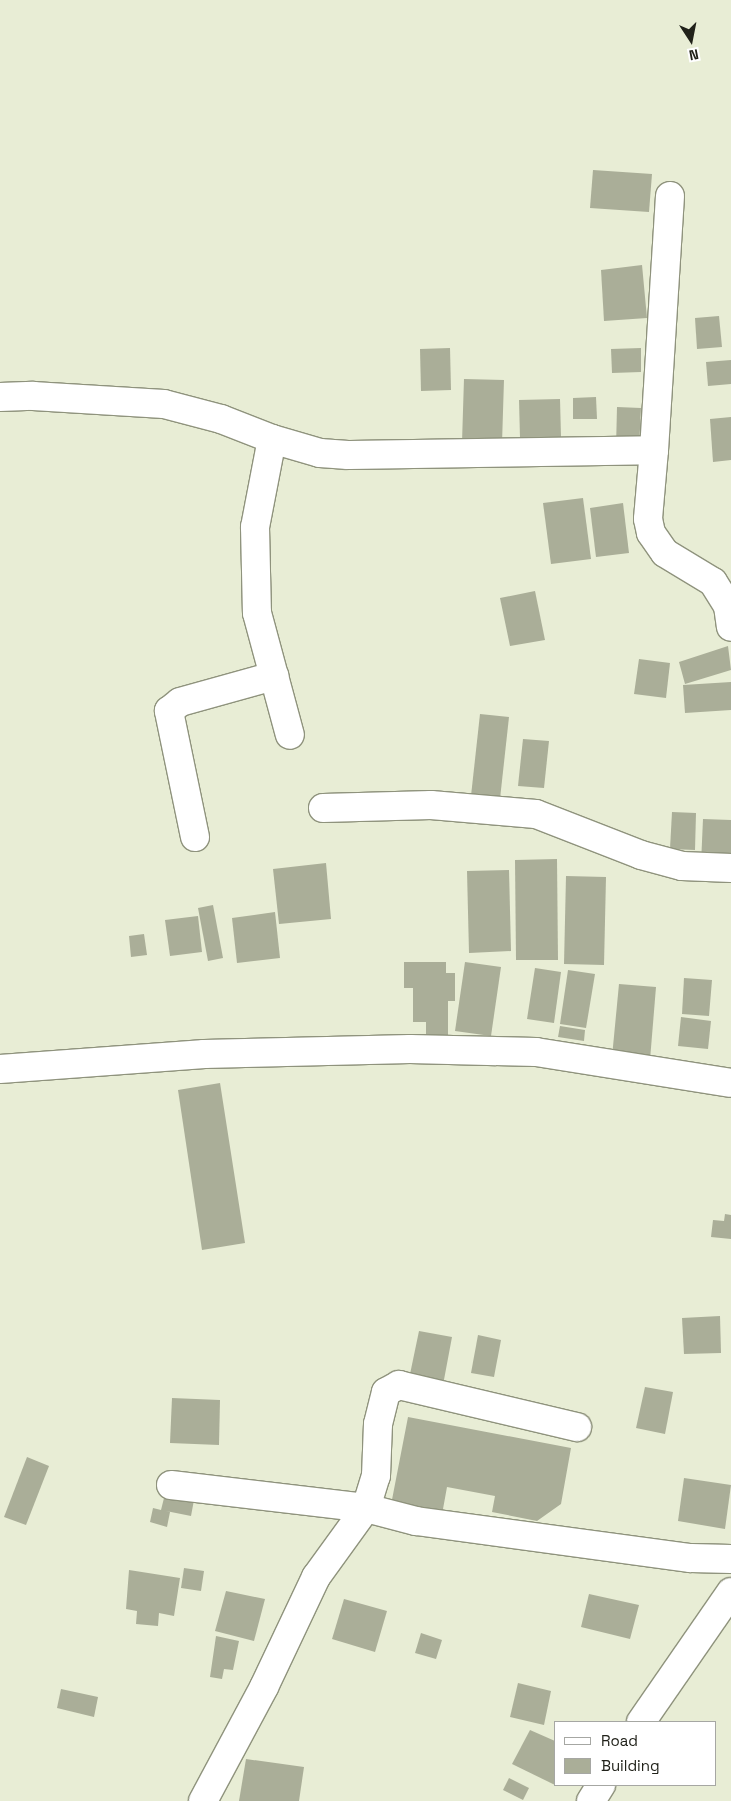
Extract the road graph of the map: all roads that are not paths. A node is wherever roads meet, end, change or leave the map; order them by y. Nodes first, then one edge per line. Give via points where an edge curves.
1 (670, 196) dead end
2 (0, 397) edge
3 (272, 439) junction
4 (654, 450) junction
5 (731, 626) edge
6 (274, 676) junction
7 (290, 735) dead end
8 (323, 808) dead end
9 (195, 837) dead end
10 (731, 868) edge
11 (0, 1069) edge
12 (731, 1083) edge
13 (577, 1427) dead end
14 (171, 1485) dead end
15 (366, 1508) junction
16 (731, 1559) edge
17 (731, 1592) edge
18 (641, 1721) edge
19 (600, 1786) edge
20 (203, 1801) edge
21 (591, 1801) edge

1 - 4 street
2 - 3 street via 164,404 221,419
3 - 4 street via 320,453 348,455
3 - 6 street via 256,528 257,613
4 - 5 street via 648,518 650,533 665,553 713,582 728,606
6 - 7 street
6 - 9 street via 180,702 169,711
8 - 10 street via 431,805 536,814 641,855 682,866
11 - 12 street via 204,1054 410,1050 536,1052
13 - 15 street via 399,1385 386,1392 378,1424 376,1476
14 - 15 street
15 - 16 street via 436,1524 692,1558
15 - 20 street via 316,1577 264,1687
17 - 18 street
19 - 21 street

